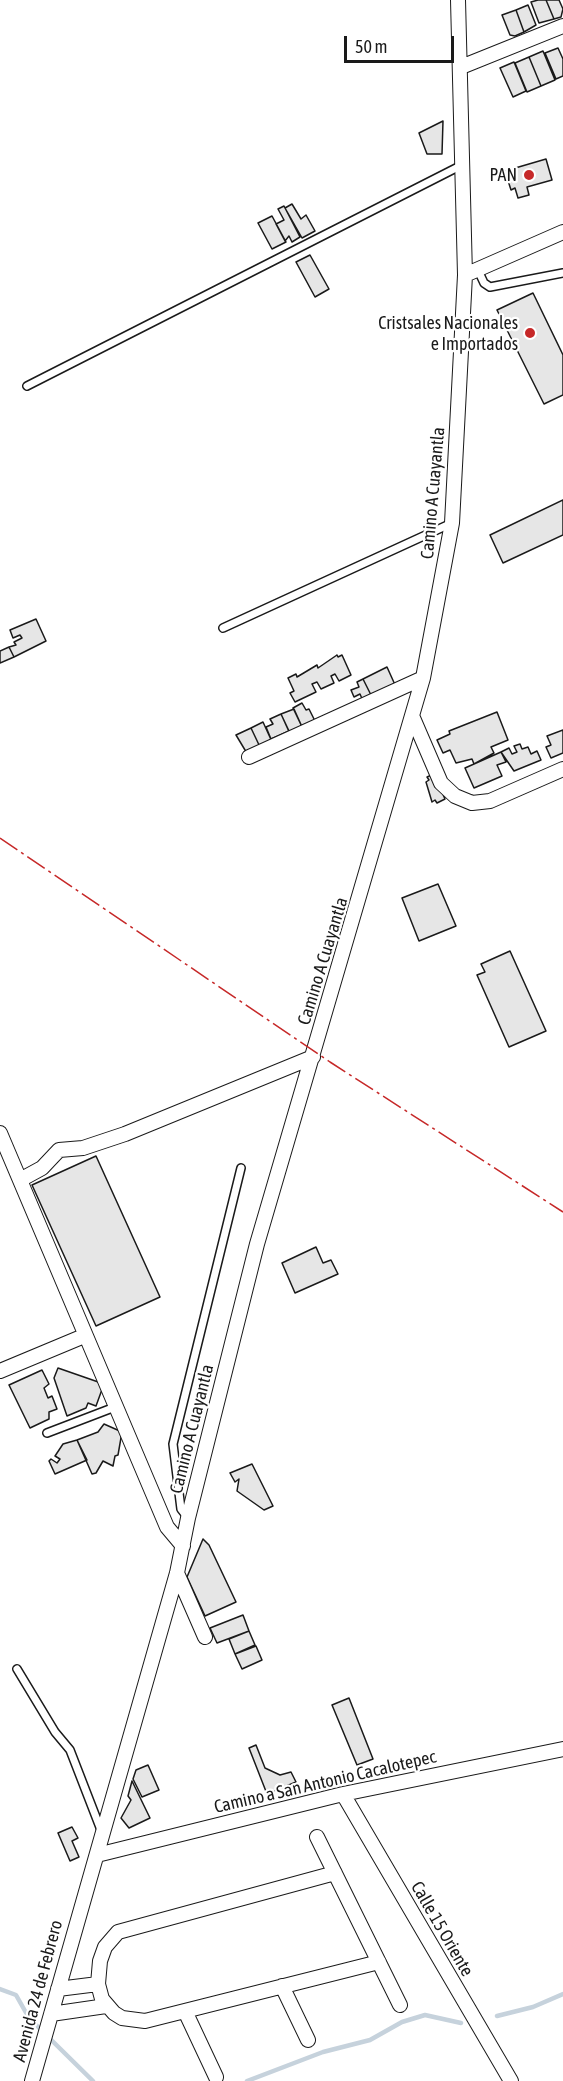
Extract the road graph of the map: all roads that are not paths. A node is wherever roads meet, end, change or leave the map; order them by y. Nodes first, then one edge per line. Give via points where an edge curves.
1 (458, 0) edge
2 (563, 26) edge
3 (461, 68) junction
4 (462, 165) junction
5 (563, 232) edge
6 (471, 271) junction
7 (563, 273) edge
8 (27, 386) dead end
9 (452, 523) junction
10 (223, 628) dead end
11 (423, 678) junction
12 (413, 718) junction
13 (249, 757) dead end
14 (563, 769) edge
15 (313, 1057) junction
16 (0, 1133) edge
17 (241, 1168) dead end
18 (20, 1180) junction
19 (84, 1336) junction
20 (0, 1371) edge
21 (115, 1407) junction
22 (47, 1433) dead end
23 (188, 1518) junction
24 (183, 1546) junction
25 (177, 1573) junction
26 (205, 1637) dead end
27 (17, 1668) dead end
28 (563, 1749) edge
29 (343, 1794) junction
30 (103, 1835) junction
31 (317, 1837) dead end
32 (97, 1855) junction
33 (335, 1873) junction
34 (79, 1911) joint
35 (379, 1962) junction
36 (98, 1984) junction
37 (282, 1986) junction
38 (58, 1989) junction
39 (400, 2005) dead end
40 (106, 2006) junction
41 (185, 2011) junction
42 (49, 2020) junction
43 (308, 2040) dead end
44 (216, 2077) dead end
45 (32, 2081) edge
46 (511, 2081) edge

1 - 3 street, Camino A Cuayantla
2 - 3 street
3 - 4 street, Camino A Cuayantla
4 - 6 street, Camino A Cuayantla
4 - 8 lane
5 - 6 street
6 - 7 lane via 490,287
6 - 9 street, Camino A Cuayantla
9 - 10 lane
9 - 11 street, Camino A Cuayantla
11 - 12 street, Camino A Cuayantla
11 - 13 street
12 - 14 street via 441,783 455,796 472,803 490,801
12 - 15 street, Camino A Cuayantla
15 - 18 street via 124,1134 83,1148 59,1150 42,1168
15 - 23 street, Camino A Cuayantla via 257,1244
16 - 18 street
17 - 23 lane via 173,1444 181,1509
18 - 19 street
19 - 20 street
19 - 21 street
21 - 22 lane
21 - 24 street via 167,1527
23 - 24 street, Camino A Cuayantla
24 - 25 street, Camino A Cuayantla
25 - 26 street
25 - 30 street, Camino A Cuayantla
27 - 30 lane via 70,1750
28 - 29 street, Camino a San Antonio Cacalotepec
29 - 32 street, Camino a San Antonio Cacalotepec
29 - 46 street, Calle 15 Oriente
30 - 32 street, Camino A Cuayantla
31 - 33 street
32 - 34 street, Camino A Cuayantla
33 - 35 street
33 - 36 street via 117,1932 105,1947
34 - 38 street, Avenida 24 de Febrero
35 - 37 street
35 - 39 street
36 - 38 street
36 - 40 street
37 - 41 street
37 - 43 street
38 - 42 street, Avenida 24 de Febrero
40 - 41 street via 122,2018 135,2021
40 - 42 street
41 - 44 street
42 - 45 street, Avenida 24 de Febrero

